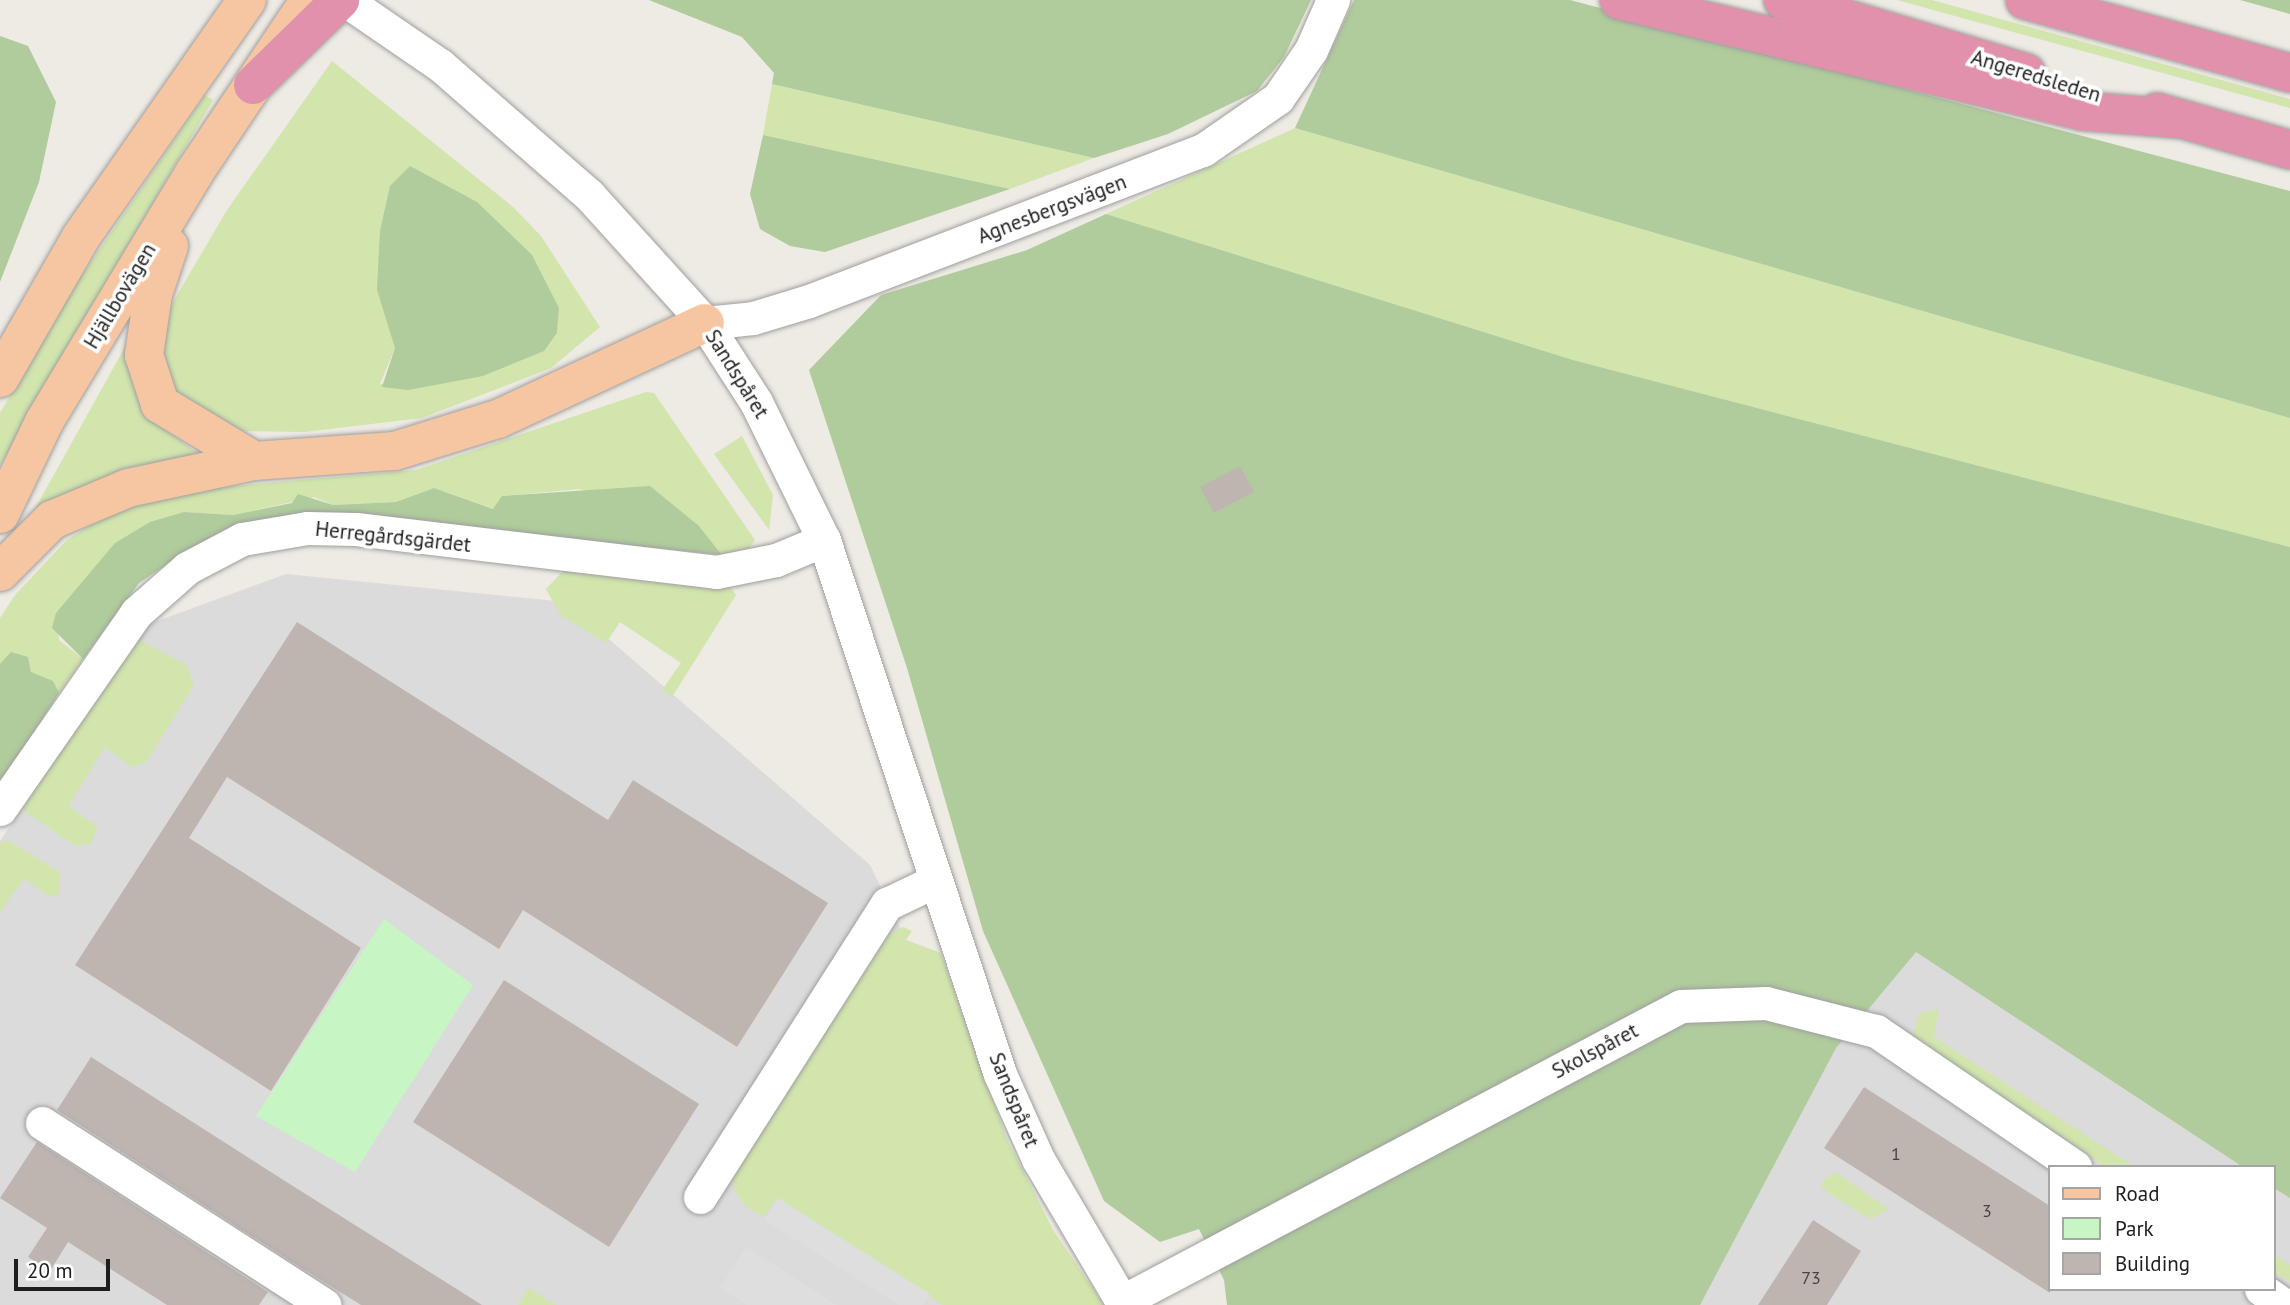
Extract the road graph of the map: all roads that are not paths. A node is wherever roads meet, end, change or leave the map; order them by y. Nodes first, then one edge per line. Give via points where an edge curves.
1 (247, 0) edge
2 (310, 0) edge
3 (342, 0) edge
4 (1333, 0) edge
5 (1619, 0) edge
6 (1783, 0) edge
7 (2025, 0) edge
8 (2290, 73) edge
9 (253, 85) junction
10 (2180, 119) junction
11 (2290, 150) edge
12 (194, 173) junction
13 (81, 237) junction
14 (705, 323) junction
15 (0, 339) edge
16 (0, 378) edge
17 (254, 461) junction
18 (0, 514) edge
19 (824, 540) junction
20 (0, 572) edge
21 (0, 809) edge
22 (935, 881) junction
23 (42, 1123) dead end
24 (2072, 1165) edge
25 (700, 1197) dead end
26 (2264, 1291) edge
27 (1122, 1303) edge
28 (324, 1305) edge
29 (2284, 1305) edge

1 - 13 main road
2 - 9 main road, Hjällbovägen
3 - 9 highway
3 - 14 street, Sandspåret via 440,65 589,195
4 - 14 street, Agnesbergsvägen via 1311,50 1278,98 1203,150 809,301 753,318
5 - 10 highway via 2081,111
6 - 10 highway, Angeredsleden
7 - 8 highway
9 - 12 main road, Hjällbovägen
10 - 11 highway, Angeredsleden
12 - 17 main road via 153,294 144,355 160,404
12 - 18 main road, Hjällbovägen via 44,422
13 - 15 main road
13 - 16 main road
14 - 17 main road via 498,419 396,452
14 - 19 street, Sandspåret via 756,402
17 - 20 main road via 163,476 91,502 52,520
19 - 21 street, Herregårdsgärdet via 776,560 716,572 356,529 307,528 242,539 187,568 136,613
19 - 22 street, Sandspåret
22 - 25 street via 887,904
22 - 27 street, Sandspåret via 1006,1086 1038,1158
23 - 28 street
24 - 27 street, Skolspåret via 1876,1031 1766,1003 1681,1006
26 - 29 street

